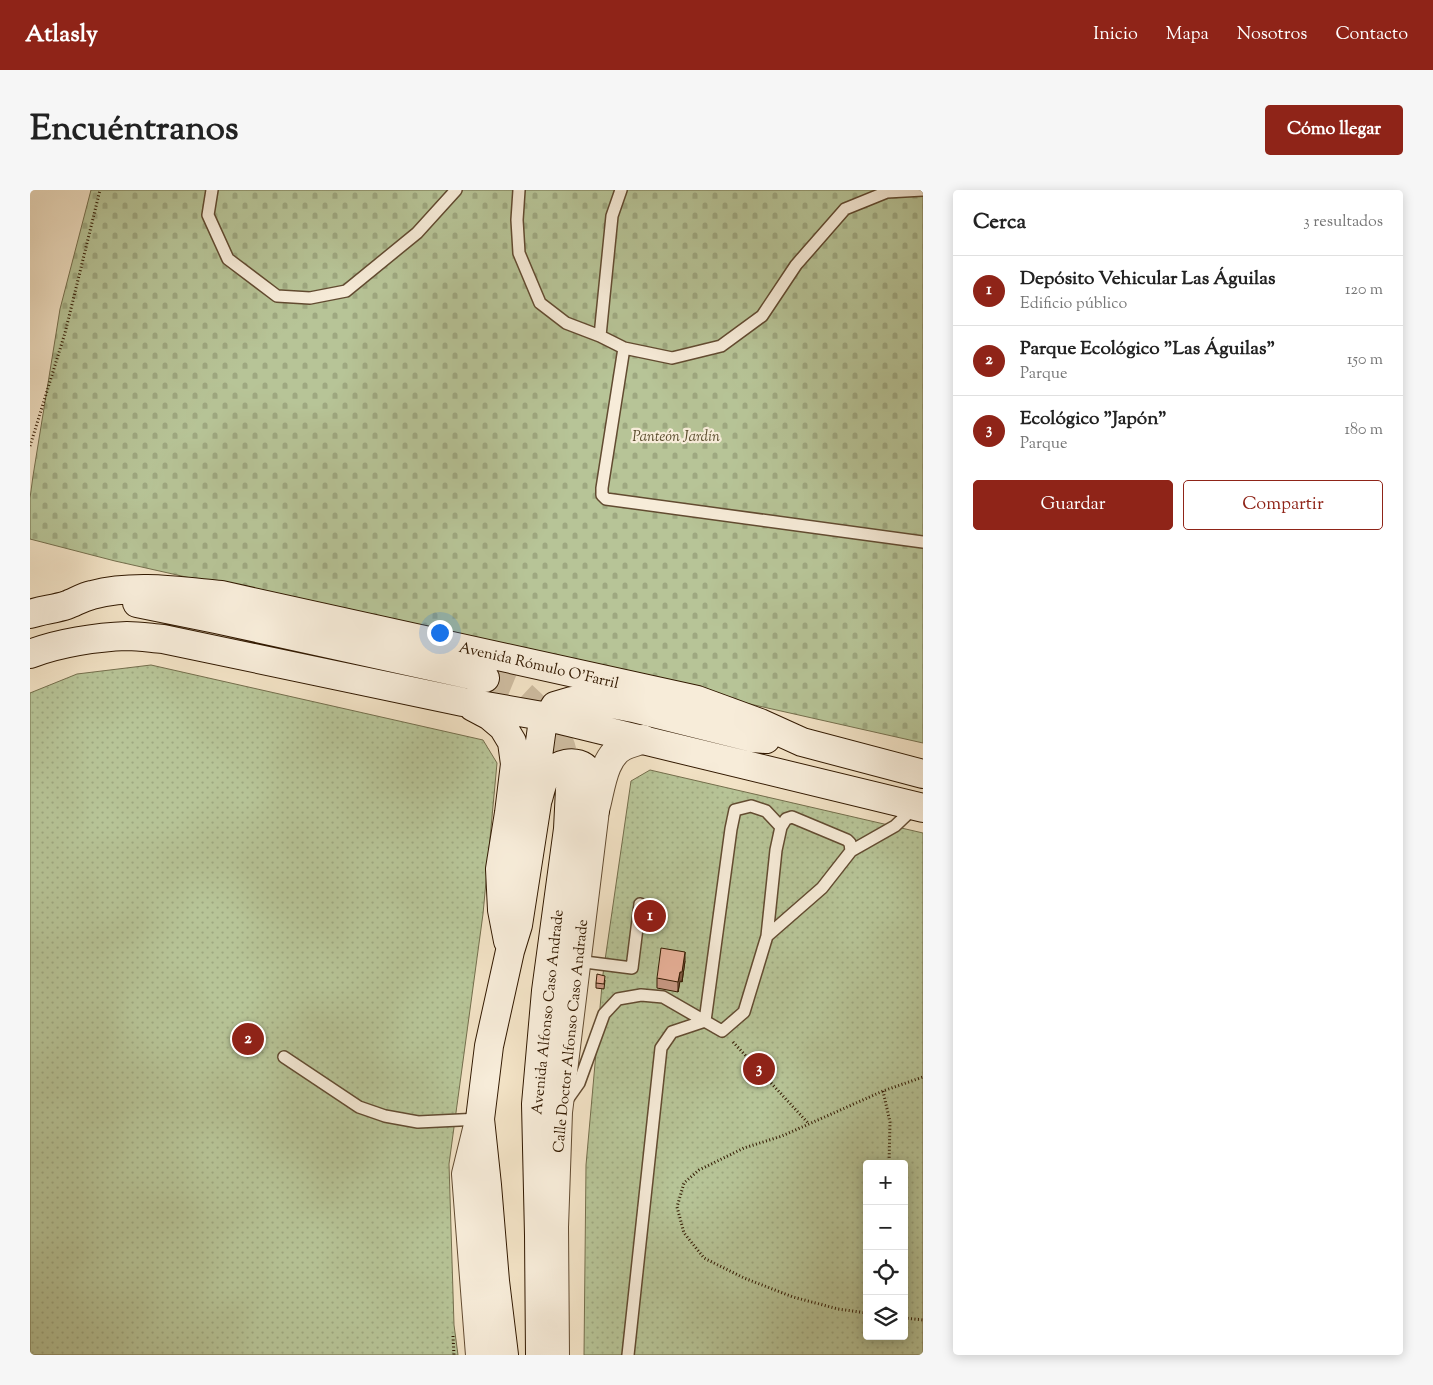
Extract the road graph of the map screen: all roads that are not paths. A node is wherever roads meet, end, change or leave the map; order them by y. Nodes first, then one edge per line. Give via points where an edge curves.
1 (212, 190) edge
2 (456, 190) edge
3 (519, 190) edge
4 (621, 190) edge
5 (923, 190) edge
6 (600, 336) junction
7 (624, 348) junction
8 (923, 542) edge
9 (66, 605) junction
10 (30, 614) edge
11 (30, 654) edge
12 (485, 678) tunnel mouth
13 (463, 702) junction
14 (548, 717) junction
15 (643, 739) junction
16 (802, 742) junction
17 (923, 774) edge
18 (570, 789) tunnel mouth
19 (920, 800) edge
20 (536, 803) junction
21 (595, 810) junction
22 (780, 827) junction
23 (851, 851) junction
24 (640, 904) dead end
25 (767, 936) junction
26 (510, 951) junction
27 (577, 961) junction
28 (705, 1021) junction
29 (284, 1057) dead end
30 (558, 1112) junction
31 (480, 1119) junction
32 (553, 1271) junction
33 (539, 1300) junction
34 (546, 1352) edge
35 (480, 1355) edge
36 (504, 1355) edge
37 (628, 1355) edge

1 - 2 lane via 208,215 228,260 277,296 310,298 346,291 417,233
3 - 6 lane via 519,253 540,303 566,323
4 - 6 lane via 612,216
5 - 7 lane via 887,192 845,209 796,265 762,316 721,346 672,358
6 - 7 lane
7 - 8 lane via 602,488 606,499
9 - 10 main road, Avenida Rómulo O'Farril
9 - 12 main road via 105,601 138,603
9 - 16 main road, Avenida Rómulo O'Farril via 90,595 120,590 157,589 221,595 697,700
11 - 13 main road via 95,639 128,636 162,639
13 - 14 main road
13 - 26 main road via 490,716 503,727 512,742 515,764 500,869 502,910
14 - 15 main road
14 - 16 main road via 555,706 592,700 754,738
14 - 20 main road via 539,740
15 - 19 main road
15 - 21 main road, Calle Doctor Alfonso Caso Andrade via 623,746 612,757
16 - 17 main road, Avenida Rómulo O'Farril
18 - 33 main road, Avenida Alfonso Caso Andrade via 536,1104
19 - 23 lane via 895,826
20 - 21 main road via 546,776 556,767 572,763 588,770
20 - 26 main road via 518,925
21 - 27 main road, Calle Doctor Alfonso Caso Andrade
22 - 23 lane via 792,817 847,840
22 - 25 lane
22 - 28 lane via 766,811 751,806 735,810
23 - 25 lane via 822,888
24 - 27 lane via 632,968
25 - 28 lane via 744,1012 722,1031
26 - 31 main road via 488,1046
27 - 30 main road, Calle Doctor Alfonso Caso Andrade
28 - 30 lane via 663,997 641,995 618,1000 604,1014 580,1083
28 - 37 lane via 672,1032 661,1048
29 - 31 lane via 359,1107 385,1116 418,1122
30 - 32 main road, Calle Doctor Alfonso Caso Andrade
31 - 35 main road via 466,1174
31 - 36 main road
32 - 33 main road
32 - 34 main road, Calle Doctor Alfonso Caso Andrade
33 - 34 main road, Avenida Alfonso Caso Andrade

